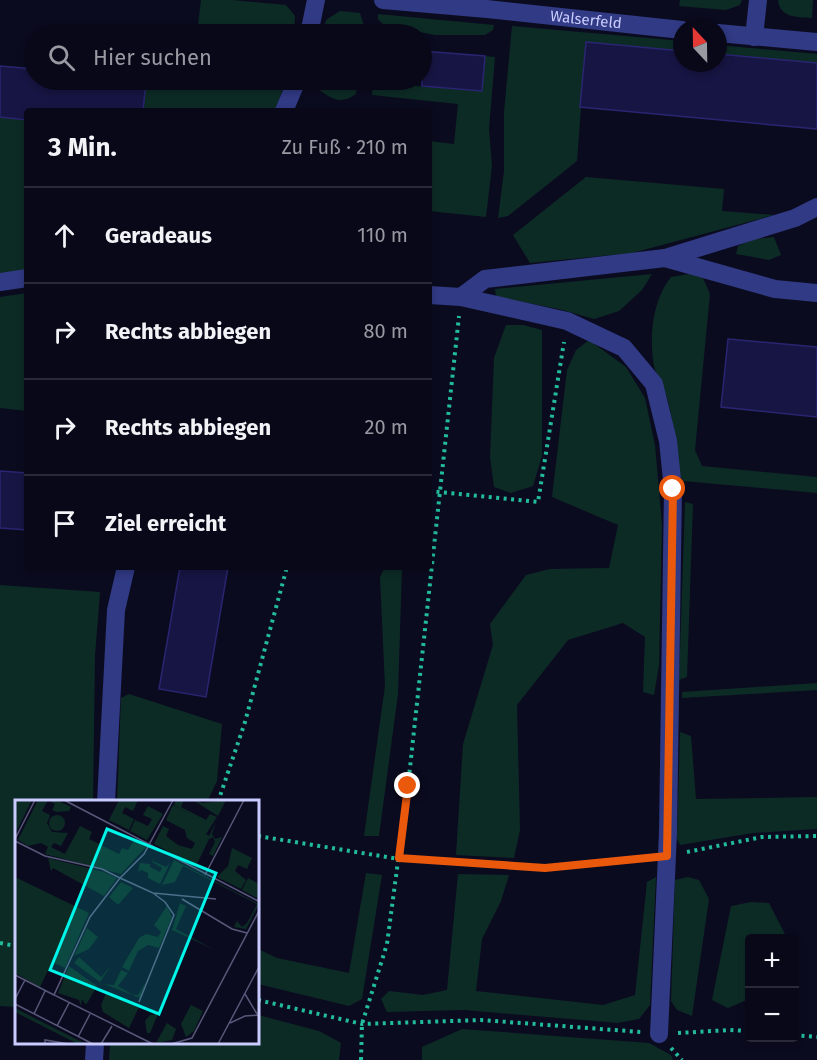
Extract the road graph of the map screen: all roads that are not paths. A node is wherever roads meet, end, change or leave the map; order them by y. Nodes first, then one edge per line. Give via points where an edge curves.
1 (316, 0) edge
2 (383, 0) edge
3 (758, 0) edge
4 (311, 24) edge
5 (673, 29) edge
6 (727, 34) edge
7 (754, 37) junction
8 (817, 42) edge
9 (293, 90) edge
10 (285, 108) edge
11 (817, 207) edge
12 (665, 258) junction
13 (24, 278) edge
14 (0, 282) edge
15 (817, 293) edge
16 (432, 295) edge
17 (461, 297) junction
18 (125, 570) edge
19 (106, 800) edge
20 (659, 1034) road end
21 (95, 1045) edge
22 (94, 1060) edge

1 - 4 lane
2 - 5 lane, Walserfeld
3 - 7 lane
6 - 7 lane
7 - 8 lane
9 - 10 lane
11 - 12 lane via 795,218
12 - 15 lane via 775,289
12 - 17 lane via 485,279
13 - 14 lane
16 - 17 lane
17 - 20 lane via 567,321 624,348 654,384 668,441 673,489 667,856
18 - 19 lane via 116,610
21 - 22 lane

